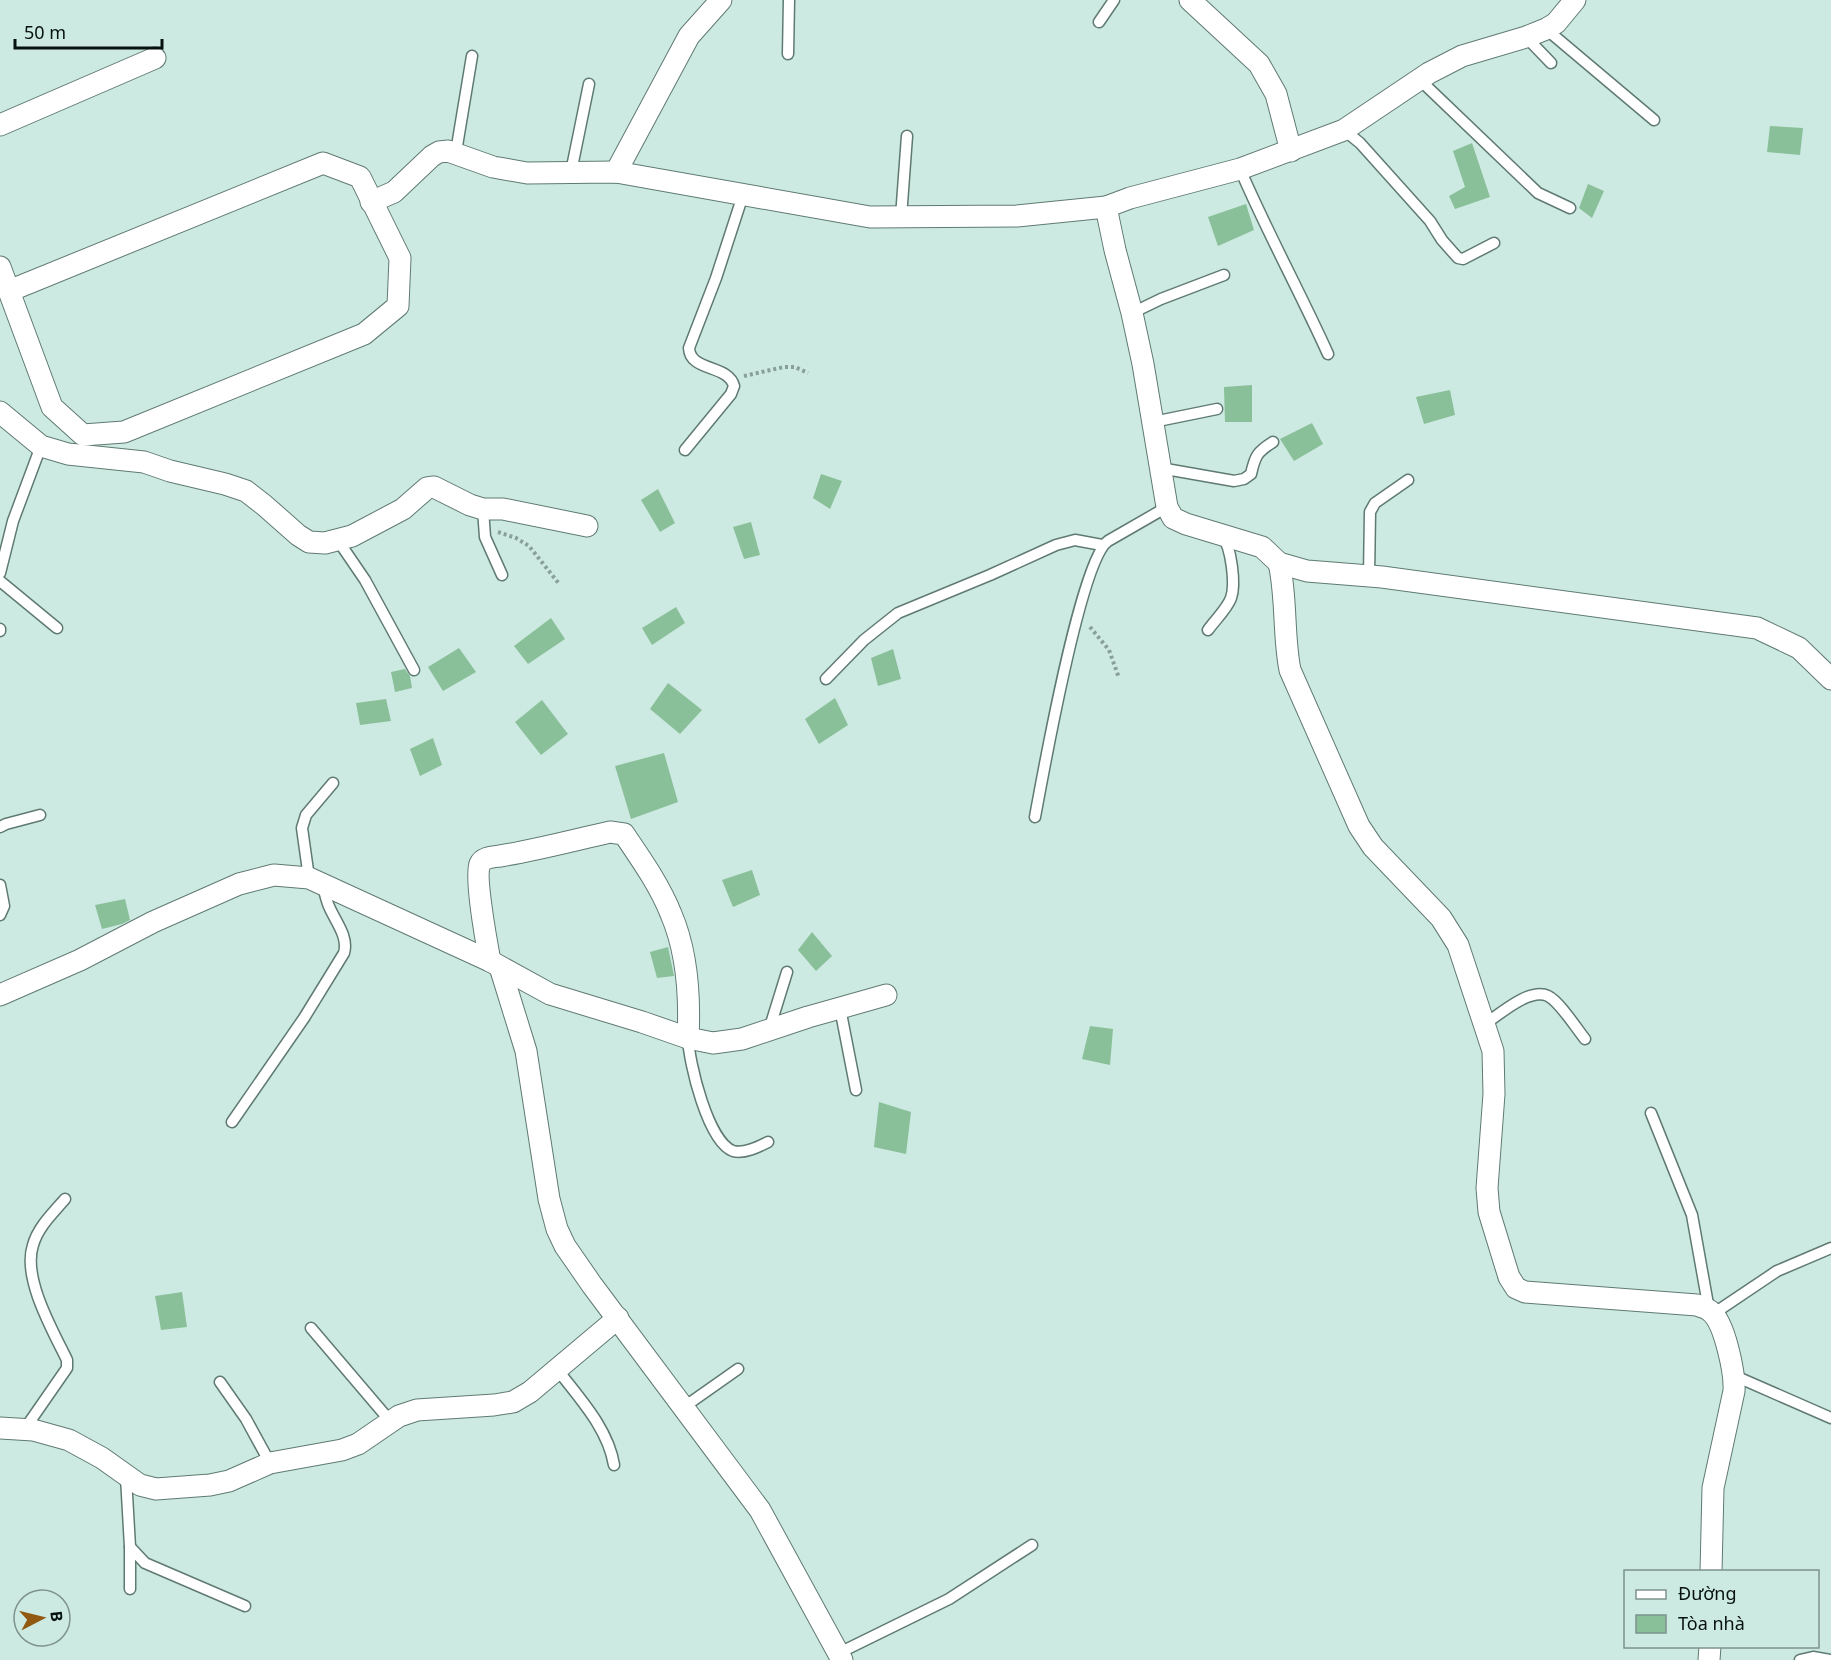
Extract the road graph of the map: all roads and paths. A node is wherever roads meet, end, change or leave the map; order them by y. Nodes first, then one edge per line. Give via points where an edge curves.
1 (721, 0) edge
2 (789, 0) edge
3 (1114, 0) edge
4 (1190, 0) edge
5 (1575, 0) edge
6 (1099, 22) dead end
7 (1546, 29) junction
8 (1526, 37) junction
9 (788, 54) dead end
10 (472, 56) dead end
11 (155, 58) dead end
12 (1551, 63) dead end
13 (1420, 80) junction
14 (589, 84) dead end
15 (1654, 120) dead end
16 (0, 125) edge
17 (1344, 129) junction
18 (907, 136) dead end
19 (1291, 151) junction
20 (456, 152) junction
21 (1240, 169) junction
22 (571, 172) junction
23 (616, 172) junction
24 (743, 195) junction
25 (371, 202) junction
26 (1106, 207) junction
27 (1570, 208) dead end
28 (901, 217) junction
29 (1494, 243) dead end
30 (0, 267) edge
31 (1224, 276) dead end
32 (9, 291) junction
33 (1132, 313) junction
34 (1328, 354) dead end
35 (808, 373) dead end
36 (732, 379) junction
37 (1217, 409) dead end
38 (0, 412) edge
39 (1153, 422) junction
40 (1273, 442) dead end
41 (41, 446) junction
42 (685, 450) dead end
43 (1160, 468) junction
44 (1408, 480) dead end
45 (1167, 507) junction
46 (483, 517) junction
47 (587, 526) dead end
48 (1221, 534) junction
49 (337, 539) junction
50 (1102, 545) junction
51 (1279, 563) junction
52 (0, 573) edge
53 (502, 575) dead end
54 (1369, 576) junction
55 (0, 580) edge
56 (560, 585) dead end
57 (1078, 612) junction
58 (57, 628) dead end
59 (1208, 630) dead end
60 (414, 669) dead end
61 (1119, 678) dead end
62 (826, 679) dead end
63 (1831, 679) edge
64 (333, 783) dead end
65 (40, 815) dead end
66 (1035, 817) dead end
67 (0, 827) edge
68 (316, 882) junction
69 (0, 885) edge
70 (0, 915) edge
71 (495, 964) junction
72 (787, 972) dead end
73 (0, 995) edge
74 (886, 995) dead end
75 (840, 1008) junction
76 (1485, 1024) junction
77 (769, 1030) junction
78 (688, 1038) junction
79 (1585, 1039) dead end
80 (856, 1090) dead end
81 (1651, 1113) dead end
82 (232, 1122) dead end
83 (768, 1142) dead end
84 (65, 1199) dead end
85 (1831, 1248) edge
86 (1711, 1312) junction
87 (618, 1318) junction
88 (311, 1328) dead end
89 (557, 1369) junction
90 (738, 1369) dead end
91 (1735, 1376) junction
92 (220, 1382) dead end
93 (684, 1407) junction
94 (1831, 1418) edge
95 (392, 1422) junction
96 (0, 1428) edge
97 (24, 1430) junction
98 (270, 1463) junction
99 (614, 1465) dead end
100 (126, 1477) junction
101 (1032, 1545) dead end
102 (130, 1547) junction
103 (1711, 1570) edge
104 (130, 1589) dead end
105 (245, 1606) dead end
106 (840, 1656) edge
107 (1800, 1660) edge
108 (1831, 1660) edge

1 - 23 street via 689,36
2 - 9 lane
3 - 6 lane
4 - 19 street via 1260,64 1276,94
5 - 7 street
7 - 8 street
7 - 15 lane
8 - 12 lane
8 - 13 street via 1462,56
10 - 20 lane
11 - 16 street
13 - 17 street
13 - 27 lane via 1538,193
14 - 22 lane
17 - 19 street
17 - 29 lane via 1430,221 1458,258
18 - 28 lane
19 - 21 street
20 - 22 street via 493,167 527,173
20 - 25 street via 439,152 394,192
21 - 26 street
21 - 34 lane
22 - 23 street
23 - 24 street
24 - 28 street via 870,218
24 - 36 lane via 689,348 695,362
25 - 32 street via 360,177 323,163
25 - 32 street via 400,258 398,306 364,334 124,432 83,435 52,407
26 - 28 street via 1017,216
26 - 33 street
30 - 32 street
31 - 33 lane
33 - 39 street
35 - 36 path via 784,367
36 - 42 lane via 731,394
37 - 39 lane
38 - 41 street
39 - 43 street
40 - 43 lane via 1260,450 1251,474 1244,479 1234,481
41 - 49 street via 68,454 144,462 225,484 246,491 309,542
41 - 52 lane via 13,520
43 - 45 street
44 - 54 lane via 1375,503 1370,512
45 - 48 street via 1173,518
45 - 50 lane
46 - 47 street via 503,509
46 - 49 street via 442,490 427,488 403,509 352,536
46 - 53 lane via 485,537
46 - 56 path via 529,546
48 - 51 street via 1262,547
48 - 59 lane via 1228,544 1231,599
49 - 60 lane
50 - 57 lane
50 - 62 lane via 1075,540 1056,544 898,613 864,640
51 - 54 street via 1307,571
51 - 76 street via 1290,670 1359,826 1373,847 1441,918 1458,945
54 - 63 street via 1757,628 1799,648
55 - 58 lane
57 - 61 path via 1109,650
57 - 66 lane
64 - 68 lane via 306,815 302,828
65 - 67 lane
68 - 71 street
68 - 73 street via 274,875 239,884
68 - 82 lane via 344,937 344,953
69 - 70 lane via 4,906
71 - 78 street via 550,994
71 - 78 street via 480,892 481,862 610,832 624,834 672,915 684,960
71 - 87 street via 526,1051 557,1229 565,1246
72 - 77 lane
74 - 75 street
75 - 77 street
75 - 80 lane
76 - 79 lane via 1521,999 1534,994 1549,996
76 - 86 street via 1495,1068 1489,1212 1516,1288 1525,1292 1697,1305
77 - 78 street via 713,1043
78 - 83 lane via 693,1073 715,1135 734,1151
81 - 86 lane via 1692,1215
84 - 97 lane via 41,1227 32,1247 32,1270 39,1304 67,1360 67,1368
85 - 86 lane via 1777,1271
86 - 91 street
87 - 89 street
87 - 93 street
88 - 95 lane
89 - 95 street via 513,1402 417,1410
89 - 99 lane via 608,1441
90 - 93 lane
91 - 94 lane
91 - 103 street via 1713,1488
92 - 98 lane
93 - 106 street via 760,1510
95 - 98 street via 342,1450
96 - 97 street
97 - 100 street via 69,1440
98 - 100 street via 210,1485 156,1489
100 - 102 lane
101 - 106 lane via 948,1599
102 - 104 lane
102 - 105 lane via 146,1563
107 - 108 lane

